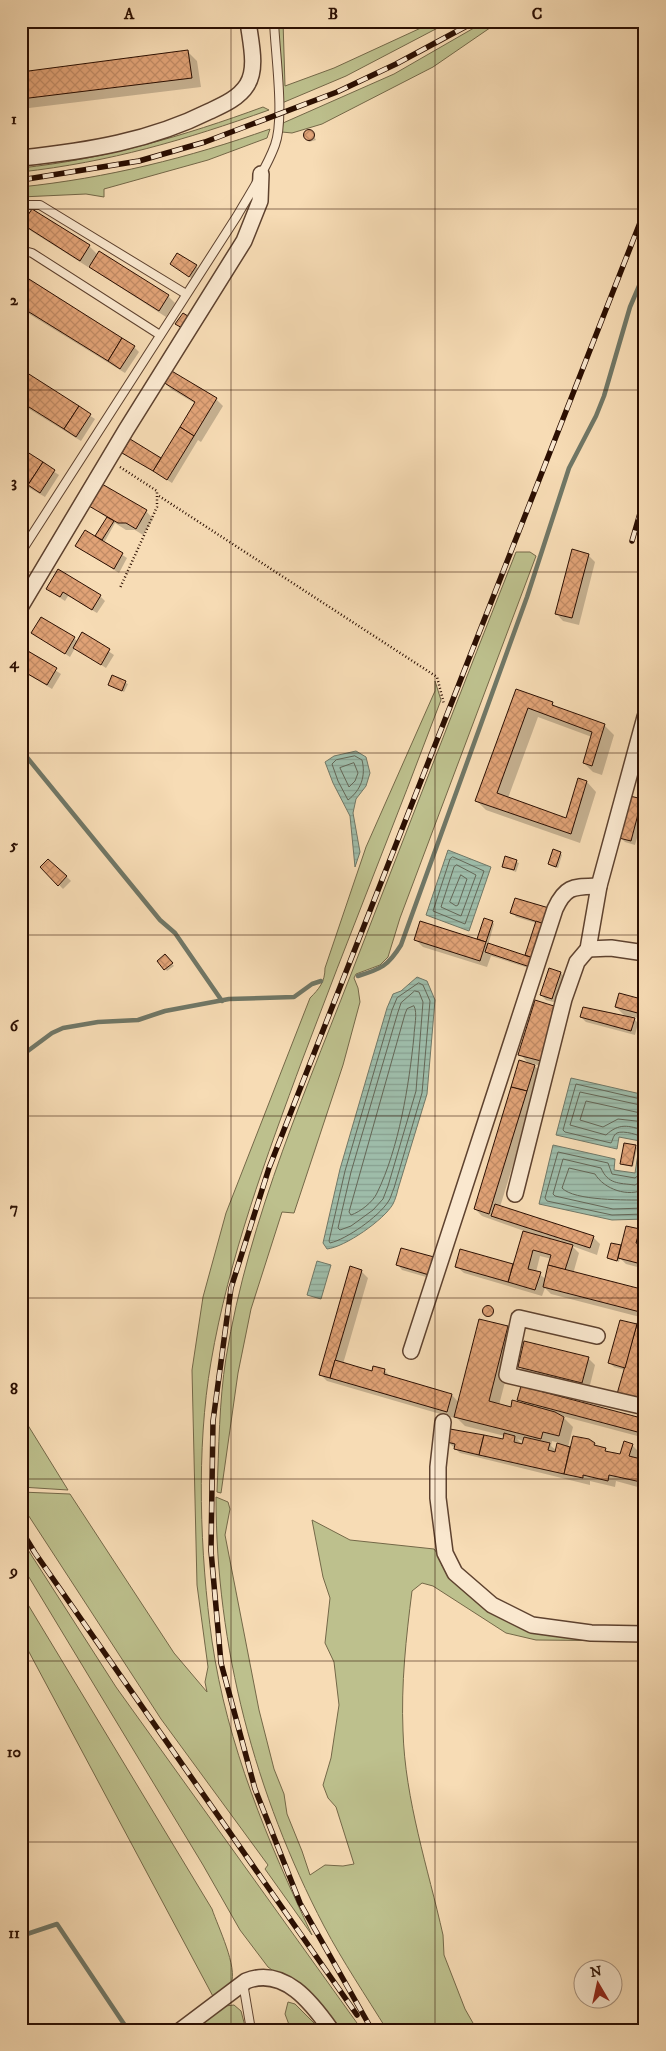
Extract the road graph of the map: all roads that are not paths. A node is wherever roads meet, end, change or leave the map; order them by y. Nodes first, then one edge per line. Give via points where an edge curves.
1 (248, 21) edge
2 (274, 21) edge
3 (21, 158) edge
4 (261, 174) junction
5 (21, 205) edge
6 (21, 250) edge
7 (186, 294) junction
8 (160, 335) junction
9 (21, 552) edge
10 (21, 606) edge
11 (645, 717) edge
12 (599, 886) junction
13 (588, 949) junction
14 (645, 953) edge
15 (515, 1194) dead end
16 (597, 1336) dead end
17 (411, 1351) dead end
18 (645, 1407) edge
19 (443, 1422) dead end
20 (645, 1634) edge
21 (244, 1983) junction
22 (181, 2030) edge
23 (250, 2030) edge
24 (331, 2030) edge

1 - 3 street via 253,71 247,86 230,101 143,138 106,147
2 - 4 lane via 278,130 276,144
4 - 7 lane
4 - 10 street via 260,201 244,241
5 - 7 lane via 40,205
6 - 8 lane via 32,253
7 - 8 lane
8 - 9 lane
11 - 12 street
12 - 13 street
12 - 17 street via 568,889 561,894
13 - 14 street via 612,948
13 - 15 street via 577,962 564,999
16 - 18 street via 519,1318 507,1375
19 - 20 street via 438,1498 445,1553 455,1573 492,1605 532,1625 591,1633
21 - 22 street
21 - 23 lane
21 - 24 street via 256,1977 277,1980 293,1987 311,2002

